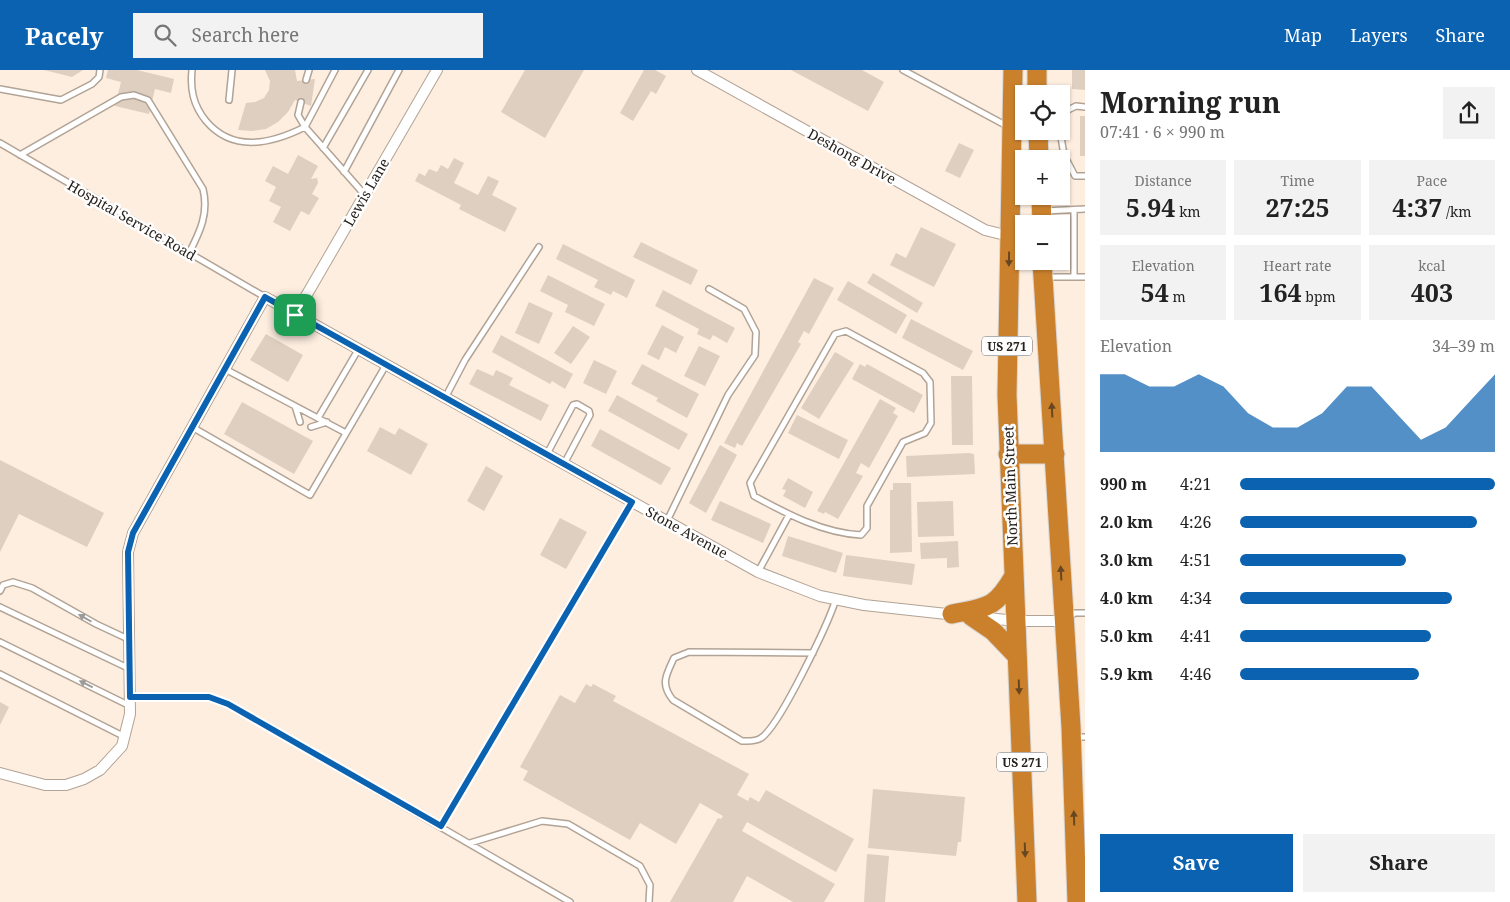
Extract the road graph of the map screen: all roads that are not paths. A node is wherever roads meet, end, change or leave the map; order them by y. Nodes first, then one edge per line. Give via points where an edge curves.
1 (100, 70) edge
2 (192, 70) edge
3 (232, 70) edge
4 (309, 70) edge
5 (335, 70) edge
6 (368, 70) edge
7 (400, 70) edge
8 (437, 70) edge
9 (697, 70) edge
10 (903, 70) edge
11 (1013, 70) edge
12 (1037, 70) edge
13 (306, 80) dead end
14 (1037, 85) edge
15 (0, 89) edge
16 (229, 100) dead end
17 (301, 102) dead end
18 (1085, 107) edge
19 (1070, 109) edge
20 (305, 127) junction
21 (1012, 128) junction
22 (1061, 140) edge
23 (0, 143) edge
24 (323, 148) junction
25 (20, 155) junction
26 (344, 172) junction
27 (1085, 176) edge
28 (364, 195) junction
29 (1085, 209) edge
30 (1041, 210) edge
31 (1074, 210) junction
32 (1015, 215) edge
33 (1015, 237) edge
34 (539, 247) dead end
35 (189, 253) junction
36 (1015, 255) edge
37 (1042, 270) edge
38 (1046, 270) edge
39 (1074, 277) junction
40 (1085, 277) edge
41 (709, 290) dead end
42 (265, 297) junction
43 (295, 315) junction
44 (358, 350) junction
45 (386, 365) junction
46 (224, 368) junction
47 (445, 398) junction
48 (295, 406) junction
49 (318, 418) junction
50 (300, 422) dead end
51 (326, 422) junction
52 (191, 427) junction
53 (311, 427) dead end
54 (346, 432) junction
55 (546, 454) junction
56 (1008, 454) junction
57 (1054, 454) junction
58 (564, 464) junction
59 (632, 502) junction
60 (789, 515) junction
61 (667, 522) junction
62 (758, 572) junction
63 (1014, 576) junction
64 (0, 591) edge
65 (836, 600) junction
66 (0, 607) edge
67 (1085, 612) edge
68 (962, 615) junction
69 (1016, 621) junction
70 (1064, 621) junction
71 (129, 639) junction
72 (0, 642) edge
73 (813, 653) junction
74 (1017, 656) junction
75 (130, 669) junction
76 (0, 674) edge
77 (130, 702) junction
78 (125, 737) junction
79 (1078, 737) edge
80 (0, 773) edge
81 (441, 826) junction
82 (470, 843) junction
83 (570, 902) edge
84 (649, 902) edge
85 (1027, 902) edge
86 (1077, 902) edge

1 - 15 lane via 99,77 92,84 61,100
2 - 20 lane via 190,87 198,111 212,128 230,141 256,143 285,137
3 - 16 lane
4 - 13 lane
5 - 20 lane
6 - 24 lane
7 - 26 lane
8 - 28 street, Lewis Lane
9 - 33 street, Deshong Drive via 985,230
10 - 21 lane
11 - 21 highway, North Main Street / US 271
12 - 14 highway
17 - 20 lane via 298,115
18 - 19 lane
20 - 24 lane
21 - 32 highway, North Main Street / US 271
22 - 27 lane via 1075,176
23 - 25 lane, Hospital Service Road
24 - 26 lane
25 - 35 lane, Hospital Service Road
25 - 35 lane via 121,97 134,95 148,100 203,189 206,201 203,221
26 - 28 lane
28 - 43 street, Lewis Lane
29 - 31 lane
30 - 31 lane
31 - 39 lane
34 - 47 lane via 465,360
35 - 42 lane, Hospital Service Road
36 -> 56 highway, North Main Street / US 271 via 1007,395
57 -> 37 highway, US 271
38 - 39 lane
39 - 40 lane
41 - 61 lane via 744,309 756,332 755,355 728,395
42 - 43 street, Stone Avenue
42 - 46 street
43 - 44 street, Stone Avenue
44 - 45 street, Stone Avenue
44 - 49 lane
45 - 47 street, Stone Avenue
45 - 54 lane
46 - 48 lane
46 - 52 street
47 - 55 street, Stone Avenue
48 - 49 lane
48 - 50 lane
49 - 51 lane
51 - 53 lane
51 - 54 lane
52 - 54 lane via 310,495
52 - 71 street via 133,533 128,552
55 - 58 street, Stone Avenue
55 - 58 lane via 573,405 577,404 590,415
56 - 57 highway
56 - 63 highway, North Main Street / US 271
70 -> 57 highway, US 271
58 - 59 street, Stone Avenue
59 - 61 street, Stone Avenue
59 - 81 lane
60 - 60 lane via 843,534 861,535 867,528 867,506 903,442 925,433 931,423 930,382 923,373 846,331 835,334 750,483 754,496
60 - 62 lane
61 - 62 street, Stone Avenue
62 - 65 street, Stone Avenue
63 - 68 highway via 993,604
63 - 69 highway, North Main Street / US 271
71 -> 64 lane via 32,588 13,582 3,585
65 - 68 street, Stone Avenue via 864,606
65 - 73 lane
66 - 75 lane
67 - 70 lane via 1075,612
68 - 69 street, Stone Avenue
68 - 74 highway via 993,631
69 - 70 street, Stone Avenue
69 - 74 highway, North Main Street / US 271
70 - 79 highway, US 271
71 - 75 street
77 -> 72 lane
73 - 73 lane via 774,723 761,738 752,742 742,741 674,700 666,690 665,678 674,658 689,652
74 -> 85 highway, North Main Street / US 271
75 - 77 street
76 - 78 lane
77 - 78 street
77 - 81 lane via 209,697 228,704
78 - 80 street via 112,758 84,780 66,785 45,785
86 -> 79 highway, US 271
81 - 82 lane
82 - 83 lane
82 - 84 lane via 542,821 568,824 640,866 650,885

